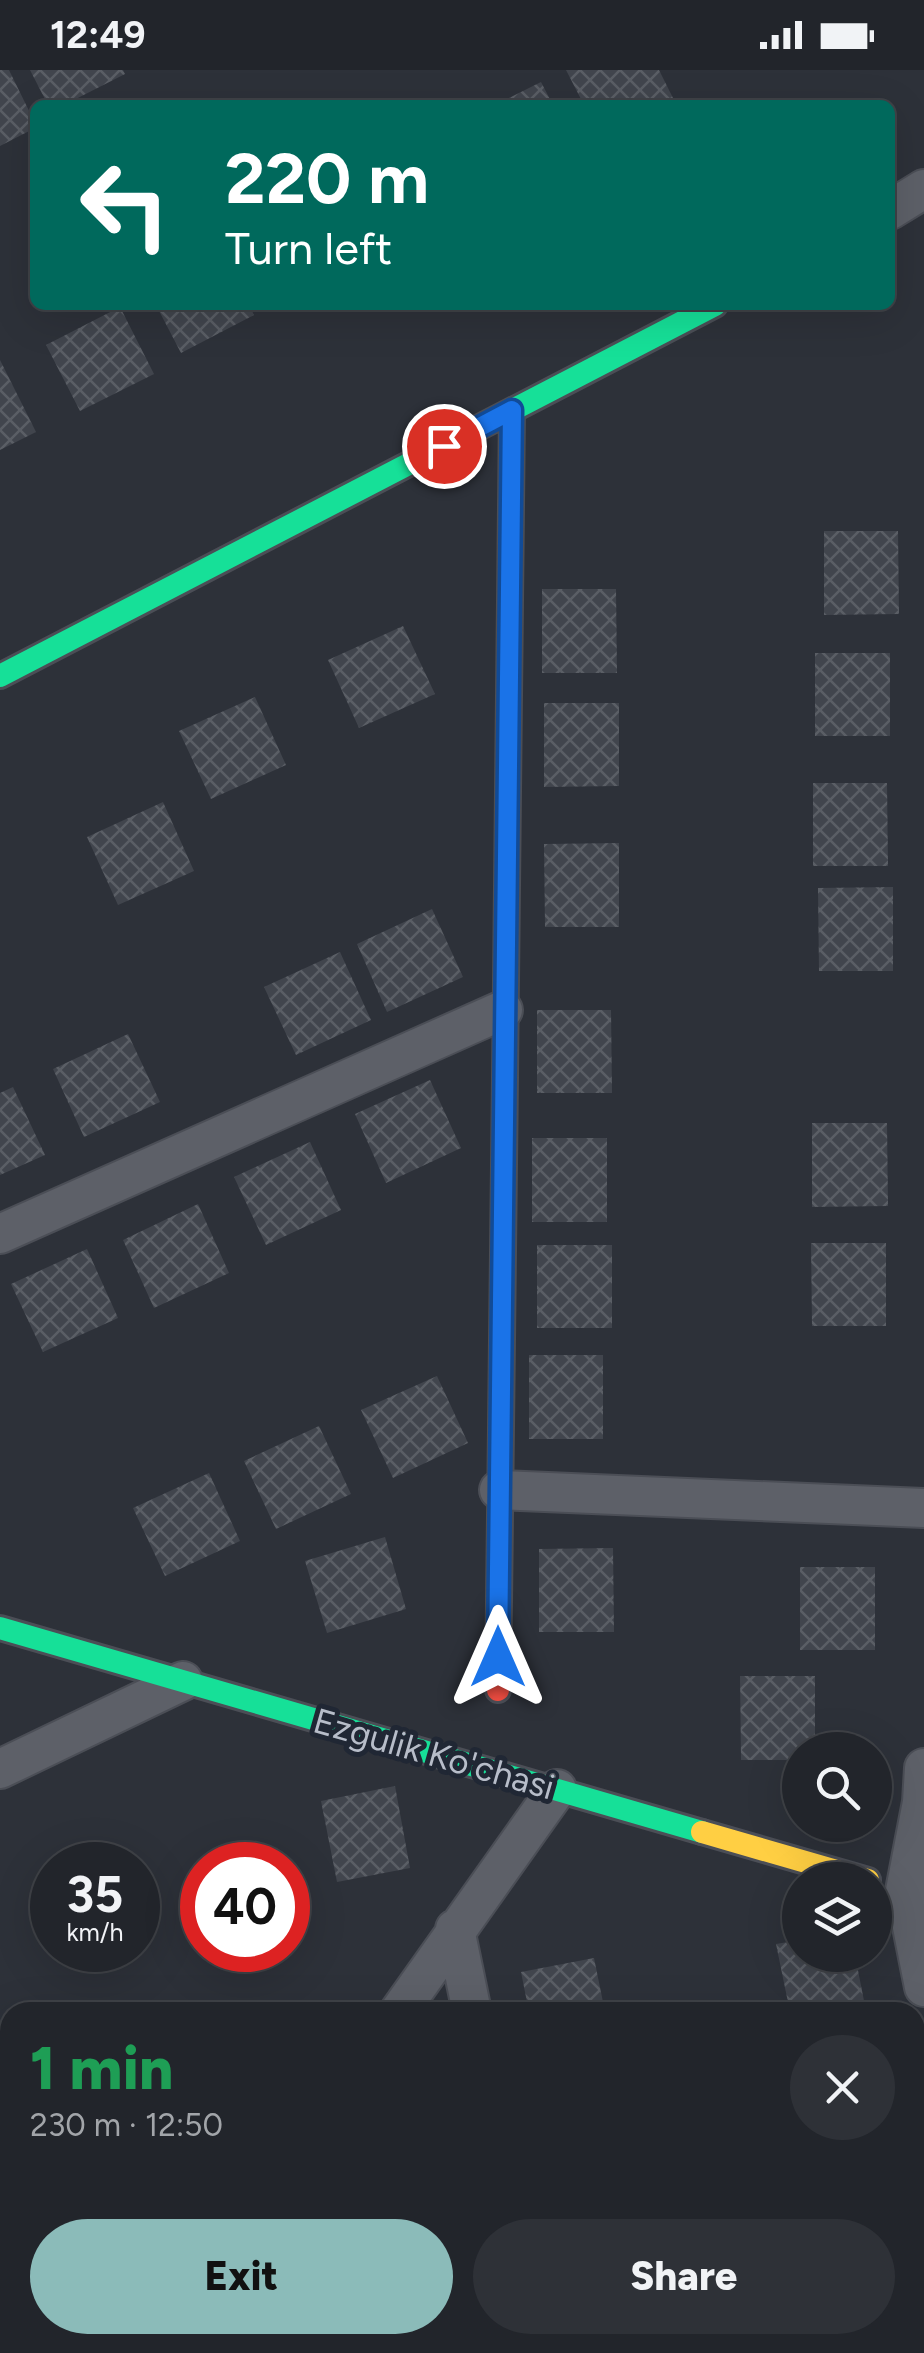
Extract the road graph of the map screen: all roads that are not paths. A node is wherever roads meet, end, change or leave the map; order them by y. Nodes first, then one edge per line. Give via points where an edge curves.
1 (924, 189) edge
2 (895, 207) edge
3 (706, 310) edge
4 (512, 410) junction
5 (0, 676) edge
6 (503, 1010) junction
7 (0, 1234) edge
8 (499, 1490) junction
9 (924, 1508) edge
10 (0, 1628) edge
11 (183, 1681) junction
12 (498, 1690) dead end
13 (924, 1768) edge
14 (0, 1770) edge
15 (557, 1790) junction
16 (893, 1887) edge
17 (455, 1929) junction
18 (924, 1987) edge
19 (406, 2002) edge
20 (470, 2002) edge

1 - 2 street
3 - 4 street
4 - 5 street
4 - 6 street
6 - 7 street
6 - 8 street
8 - 9 street
8 - 12 street
10 - 11 street, Ezgulik Ko'chasi
11 - 14 street
11 - 15 street, Ezgulik Ko'chasi
13 - 16 street via 922,1802
15 - 16 street, Ezgulik Ko'chasi
15 - 17 street
16 - 18 street
17 - 19 street
17 - 20 street

